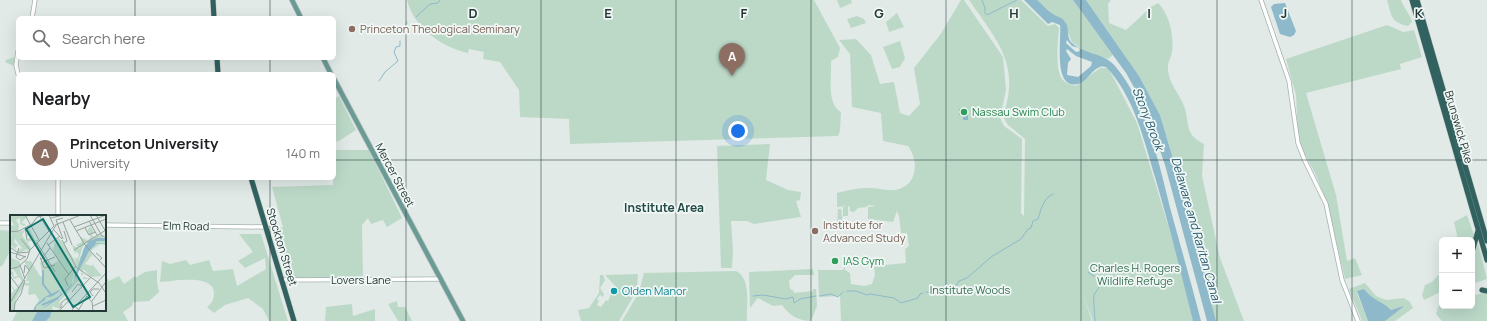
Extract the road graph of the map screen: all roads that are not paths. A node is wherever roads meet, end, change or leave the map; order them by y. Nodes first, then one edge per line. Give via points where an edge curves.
1 (35, 0) edge
2 (213, 0) edge
3 (292, 0) edge
4 (1262, 0) edge
5 (1412, 0) edge
6 (1417, 0) edge
7 (31, 16) edge
8 (214, 16) edge
9 (300, 16) edge
10 (17, 60) edge
11 (217, 60) edge
12 (323, 60) edge
13 (18, 72) edge
14 (218, 72) edge
15 (330, 72) edge
16 (336, 83) edge
17 (58, 180) edge
18 (252, 180) edge
19 (58, 215) edge
20 (106, 224) edge
21 (266, 227) junction
22 (1478, 230) junction
23 (1475, 241) edge
24 (1487, 241) edge
25 (1487, 260) edge
26 (441, 279) junction
27 (281, 280) junction
28 (294, 321) edge
29 (463, 321) edge
30 (1358, 321) edge

1 - 7 street
2 - 8 highway
3 - 9 main road
4 - 30 street via 1290,84 1298,143 1304,161 1326,204 1342,280
5 - 22 highway, Brunswick Pike
6 - 24 highway, Brunswick Pike
10 - 13 street
11 - 14 highway
12 - 15 main road
16 - 26 main road, Mercer Street
17 - 19 street
18 - 21 highway, Stockton Street
20 - 21 street, Elm Road
21 - 27 highway, Stockton Street
22 - 23 highway
22 - 25 highway, Brunswick Pike
26 - 27 street, Lovers Lane
26 - 29 main road, Mercer Street
27 - 28 highway, Stockton Street

